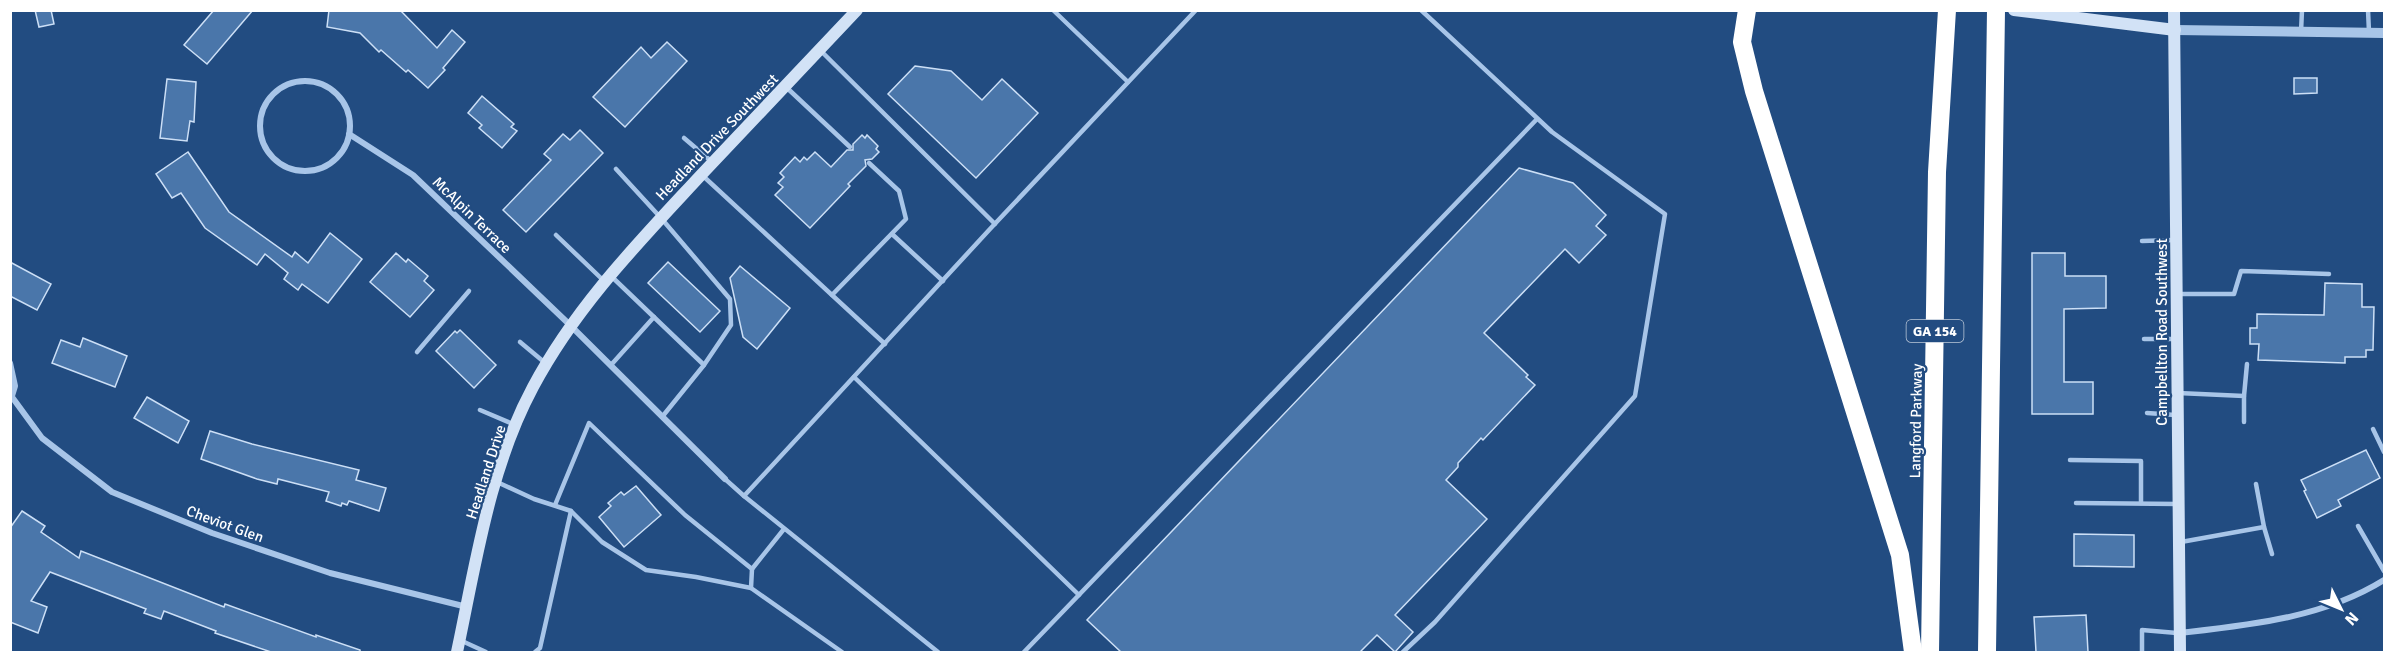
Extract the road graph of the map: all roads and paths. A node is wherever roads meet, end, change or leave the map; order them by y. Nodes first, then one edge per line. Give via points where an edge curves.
1 (857, 10) edge
2 (1053, 10) edge
3 (1196, 10) edge
4 (1421, 10) edge
5 (1747, 10) edge
6 (1947, 10) edge
7 (1996, 10) edge
8 (2014, 10) edge
9 (2174, 10) edge
10 (2302, 10) edge
11 (2368, 10) edge
12 (2175, 30) junction
13 (2301, 32) junction
14 (2369, 33) junction
15 (2385, 33) edge
16 (820, 50) junction
17 (1128, 82) junction
18 (785, 87) junction
19 (1537, 118) junction
20 (349, 134) junction
21 (684, 138) dead end
22 (850, 147) dead end
23 (713, 163) junction
24 (868, 163) dead end
25 (616, 170) dead end
26 (702, 175) junction
27 (661, 218) junction
28 (995, 224) junction
29 (892, 234) junction
30 (556, 235) dead end
31 (2176, 240) junction
32 (2142, 241) dead end
33 (2330, 274) dead end
34 (605, 280) junction
35 (942, 281) junction
36 (469, 291) dead end
37 (2177, 294) junction
38 (832, 295) junction
39 (654, 317) junction
40 (570, 324) junction
41 (2144, 339) dead end
42 (2177, 339) junction
43 (520, 342) dead end
44 (885, 344) junction
45 (417, 352) dead end
46 (10, 363) edge
47 (546, 364) junction
48 (2247, 364) dead end
49 (610, 365) junction
50 (704, 365) junction
51 (855, 377) junction
52 (2178, 393) junction
53 (2244, 396) junction
54 (11, 399) edge
55 (480, 410) dead end
56 (2146, 413) dead end
57 (2178, 415) junction
58 (662, 417) junction
59 (2244, 422) dead end
60 (516, 425) junction
61 (2373, 429) dead end
62 (2385, 452) edge
63 (2070, 460) dead end
64 (725, 479) joint
65 (496, 481) junction
66 (2256, 484) dead end
67 (744, 496) junction
68 (2076, 503) dead end
69 (2141, 503) junction
70 (2178, 504) junction
71 (555, 506) junction
72 (571, 511) junction
73 (2358, 526) dead end
74 (2264, 527) junction
75 (784, 529) junction
76 (2179, 542) junction
77 (2272, 554) dead end
78 (752, 569) junction
79 (2385, 571) edge
80 (2385, 580) edge
81 (751, 588) junction
82 (1079, 595) junction
83 (467, 607) junction
84 (2180, 633) junction
85 (459, 646) edge
86 (1030, 647) junction
87 (486, 652) edge
88 (534, 652) edge
89 (842, 652) edge
90 (938, 652) edge
91 (1024, 652) edge
92 (1035, 652) edge
93 (1403, 652) edge
94 (1913, 652) edge
95 (1930, 652) edge
96 (1987, 652) edge
97 (2142, 652) edge
98 (2180, 652) edge

1 - 16 main road, Headland Drive Southwest
2 - 17 lane
3 - 17 lane
4 - 19 lane
5 - 94 highway via 1742,42 1754,91 1900,555
6 - 95 highway, Langford Parkway / GA 154 via 1937,172
7 - 96 highway
8 - 12 main road
9 - 12 main road, Campbellton Road Southwest
10 - 13 lane
11 - 14 lane
12 - 13 street
12 - 31 main road, Campbellton Road Southwest
13 - 14 street
14 - 15 street
16 - 18 main road, Headland Drive Southwest
16 - 28 lane
17 - 28 lane
18 - 22 lane
18 - 23 main road, Headland Drive Southwest
19 - 82 lane
19 - 93 lane via 1665,214 1635,396
20 - 20 street via 348,110 342,100 324,84 313,81 290,82 279,88 270,96 260,117 259,129 267,151 275,160 296,170 308,171 330,163
20 - 40 street, McAlpin Terrace via 413,175
21 - 23 lane
23 - 26 main road, Headland Drive Southwest
24 - 29 lane via 899,191 906,219
25 - 27 lane
26 - 27 main road, Headland Drive Southwest
26 - 38 lane
27 - 34 main road, Headland Drive Southwest
27 - 50 lane via 730,299 731,325
28 - 35 lane
29 - 35 lane
29 - 38 lane
30 - 34 lane
31 - 32 lane
31 - 37 main road, Campbellton Road Southwest
33 - 37 lane via 2241,271 2234,294
34 - 39 lane
34 - 40 main road, Headland Drive
35 - 44 lane
36 - 45 lane
37 - 42 main road, Campbellton Road Southwest
38 - 44 lane
39 - 49 lane
39 - 50 lane
40 - 47 main road, Headland Drive
40 - 49 street, McAlpin Terrace
41 - 42 lane
42 - 52 main road, Campbellton Road Southwest
43 - 47 lane
44 - 51 lane
46 - 54 street, Cheviot Glen via 15,386
47 - 60 main road, Headland Drive
48 - 53 lane
49 - 58 street, McAlpin Terrace
50 - 58 lane
51 - 67 lane
51 - 82 lane
52 - 53 lane
52 - 57 main road, Campbellton Road Southwest
53 - 59 lane
54 - 83 street, Cheviot Glen via 42,438 112,492 212,533 330,573
55 - 60 lane
56 - 57 lane
57 - 70 main road, Campbellton Road Southwest
58 - 64 street, McAlpin Terrace
60 - 65 main road, Headland Drive
61 - 62 lane
63 - 69 lane via 2141,461
64 - 67 lane
65 - 71 lane
65 - 83 main road, Headland Drive
66 - 74 lane
67 - 75 lane
68 - 69 lane
69 - 70 lane
70 - 76 main road, Campbellton Road Southwest
71 - 72 lane
71 - 78 lane via 589,423 685,515
72 - 81 lane via 602,542 645,570
72 - 88 lane via 540,648
73 - 79 lane
74 - 76 lane
74 - 77 lane
75 - 78 lane
75 - 90 lane
76 - 84 main road, Campbellton Road Southwest
78 - 81 lane
80 - 84 street via 2322,608 2267,623
81 - 89 lane
82 - 86 lane
83 - 85 main road, Headland Drive
84 - 97 lane via 2142,630
84 - 98 main road, Campbellton Road Southwest
85 - 87 lane
86 - 91 lane
86 - 92 lane

